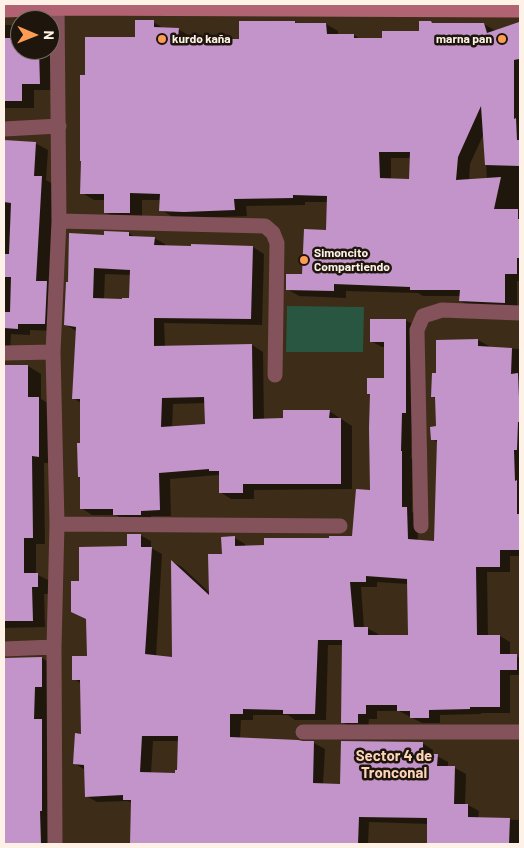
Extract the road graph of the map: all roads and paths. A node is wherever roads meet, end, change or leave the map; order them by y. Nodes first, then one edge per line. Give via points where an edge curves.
1 (57, 6) edge
2 (4, 10) edge
3 (520, 10) edge
4 (59, 126) junction
5 (4, 129) edge
6 (59, 221) junction
7 (520, 313) edge
8 (53, 352) junction
9 (4, 353) edge
10 (275, 375) dead end
11 (57, 524) junction
12 (340, 526) dead end
13 (421, 526) dead end
14 (54, 647) junction
15 (4, 649) edge
16 (303, 732) dead end
17 (520, 732) edge
18 (55, 844) edge

1 - 2 street
1 - 3 street
1 - 4 street
4 - 5 street
4 - 6 street
6 - 8 street
6 - 10 street via 265,226 277,243
7 - 13 street via 442,310 423,316 417,330
8 - 9 street
8 - 11 street
11 - 12 street
11 - 14 street
14 - 15 street
14 - 18 street
16 - 17 street

